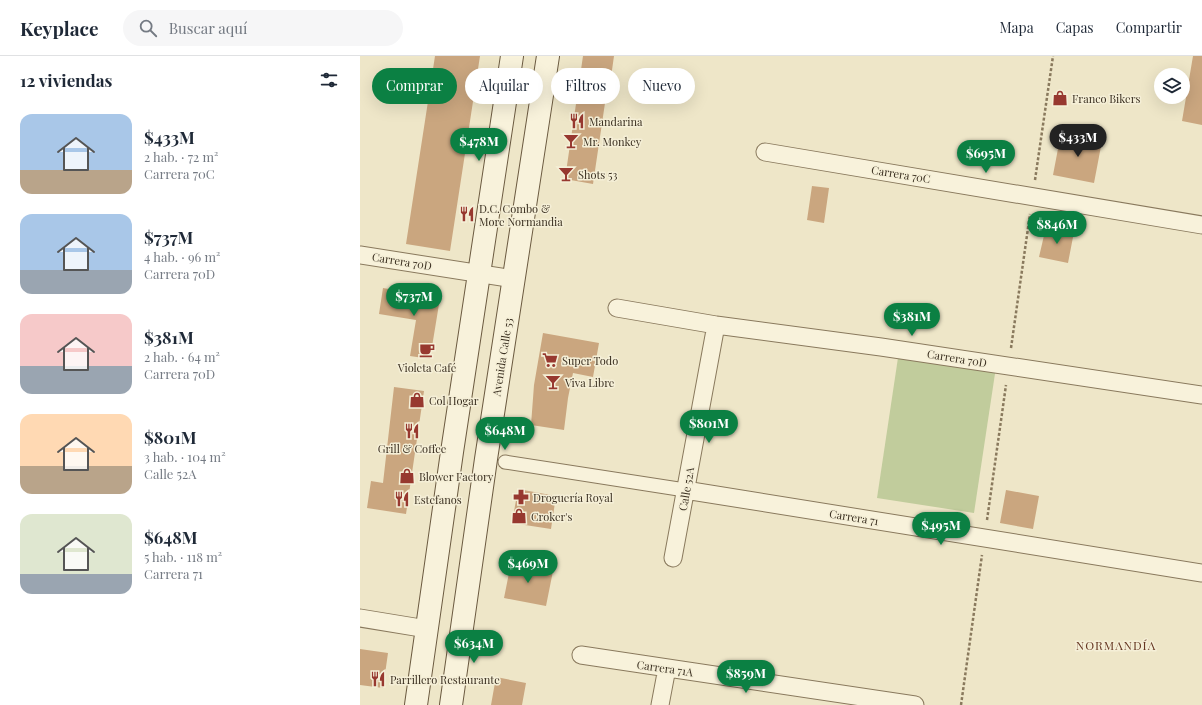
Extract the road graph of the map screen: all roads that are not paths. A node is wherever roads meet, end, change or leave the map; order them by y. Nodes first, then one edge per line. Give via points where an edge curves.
1 (512, 56) edge
2 (548, 56) edge
3 (765, 152) dead end
4 (1202, 225) edge
5 (360, 255) edge
6 (479, 273) junction
7 (514, 279) junction
8 (617, 308) dead end
9 (716, 325) junction
10 (1202, 395) edge
11 (505, 462) dead end
12 (685, 490) junction
13 (674, 558) dead end
14 (1202, 573) edge
15 (360, 618) edge
16 (427, 629) junction
17 (581, 655) dead end
18 (667, 668) junction
19 (416, 705) edge
20 (451, 705) edge
21 (660, 705) edge
22 (915, 705) edge

1 - 6 main road
2 - 7 main road, Avenida Calle 53
3 - 4 street, Carrera 70C
5 - 6 street, Carrera 70D
6 - 7 street, Carrera 70D
6 - 16 main road
7 - 20 main road, Avenida Calle 53
8 - 9 street, Carrera 70D
9 - 10 street, Carrera 70D
9 - 12 street, Calle 52A
11 - 12 street, Carrera 71
12 - 13 street, Calle 52A
12 - 14 street, Carrera 71
15 - 16 street
16 - 19 main road
17 - 18 street, Carrera 71A
18 - 21 street
18 - 22 street, Carrera 71A

